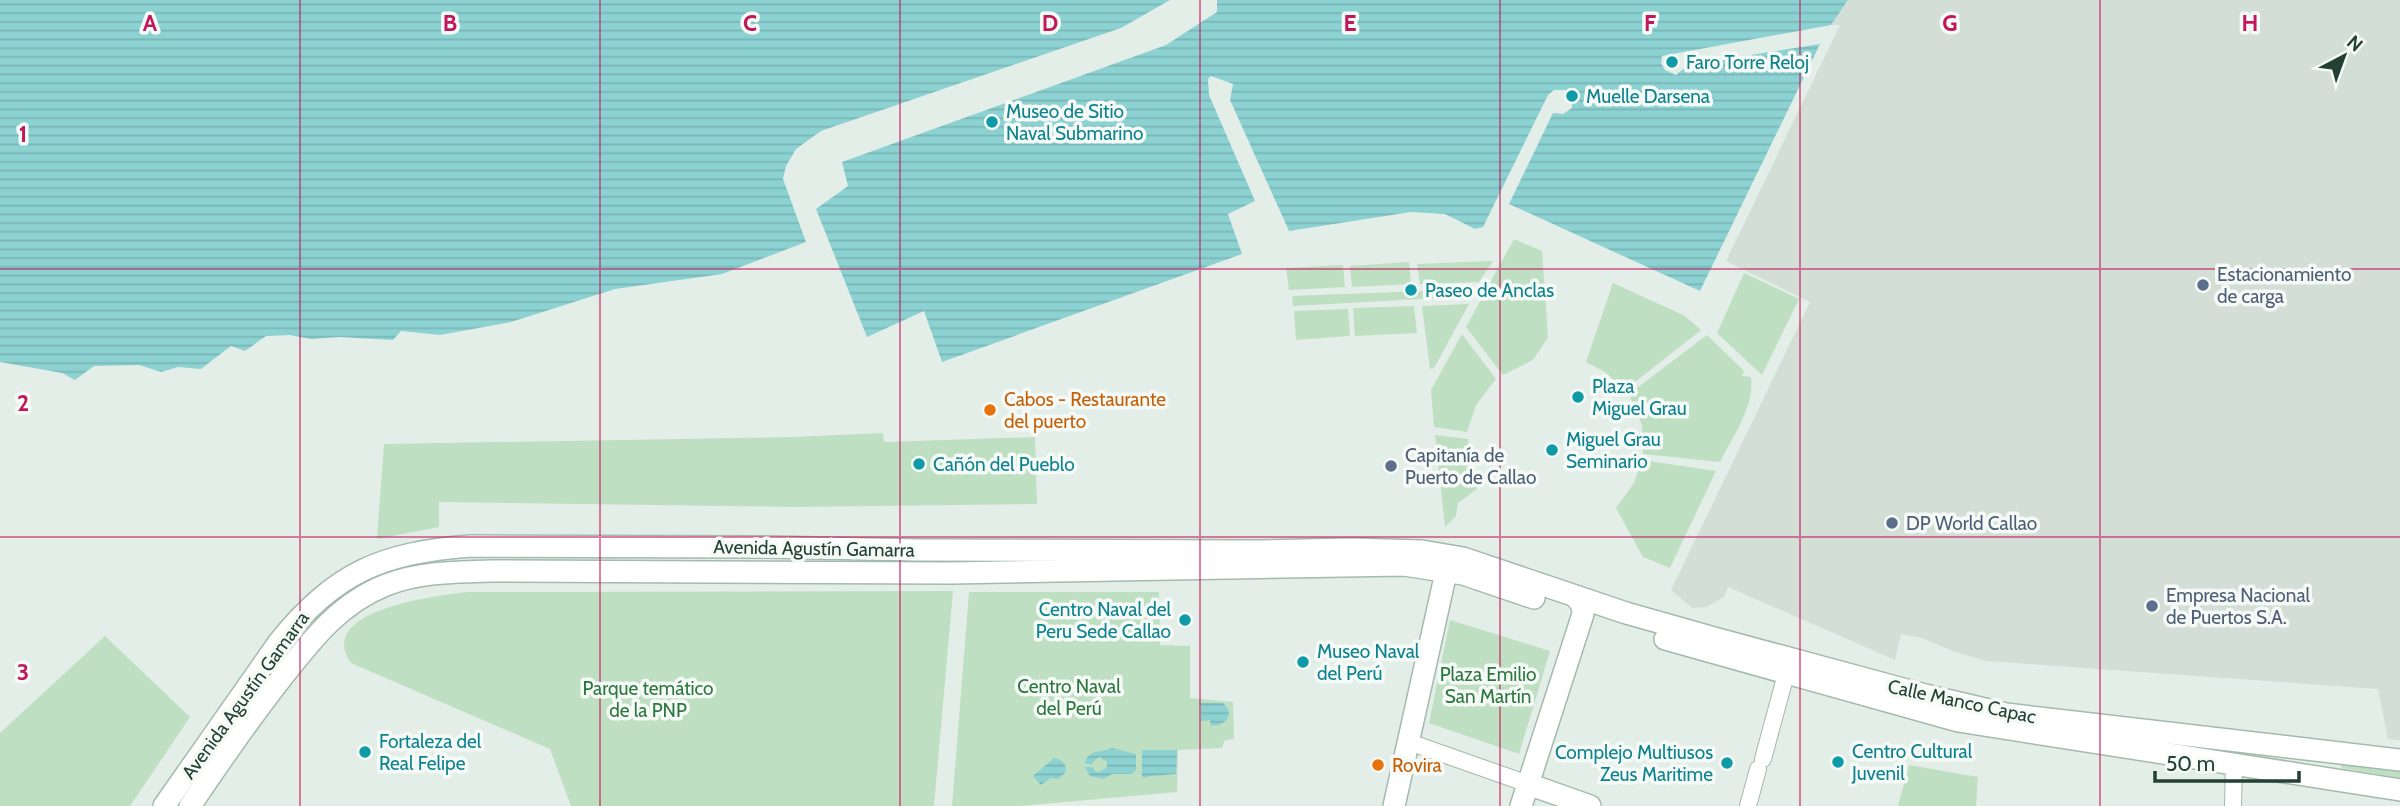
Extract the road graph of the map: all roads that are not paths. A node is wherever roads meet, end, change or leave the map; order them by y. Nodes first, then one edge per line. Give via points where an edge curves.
1 (1448, 563) junction
2 (1579, 605) junction
3 (1786, 674) junction
4 (1409, 742) junction
5 (2308, 748) junction
6 (2400, 760) edge
7 (2234, 762) junction
8 (2308, 774) junction
9 (1528, 784) junction
10 (2400, 790) edge
11 (164, 806) edge
12 (190, 806) edge
13 (1394, 806) edge
14 (1521, 806) edge
15 (1590, 806) edge
16 (1748, 806) edge
17 (2233, 806) edge

1 - 2 main road, Avenida Agustín Gamarra via 1485,581
1 - 4 main road
1 - 11 main road, Avenida Agustín Gamarra via 1414,550 1351,549 479,546 399,555 343,579 296,621
1 - 12 main road, Avenida Agustín Gamarra via 952,573 491,571 412,577 364,595 320,630 252,716
2 - 3 main road, Calle Manco Capac
2 - 5 main road, Calle Manco Capac via 2006,715
2 - 9 main road
3 - 7 main road, Calle Manco Capac via 1958,721
3 - 16 street
4 - 9 street
4 - 13 main road
5 - 6 main road, Calle Manco Capac
5 - 8 main road
7 - 8 main road, Calle Manco Capac
7 - 17 street
8 - 10 main road, Calle Manco Capac
9 - 14 main road
9 - 15 main road

